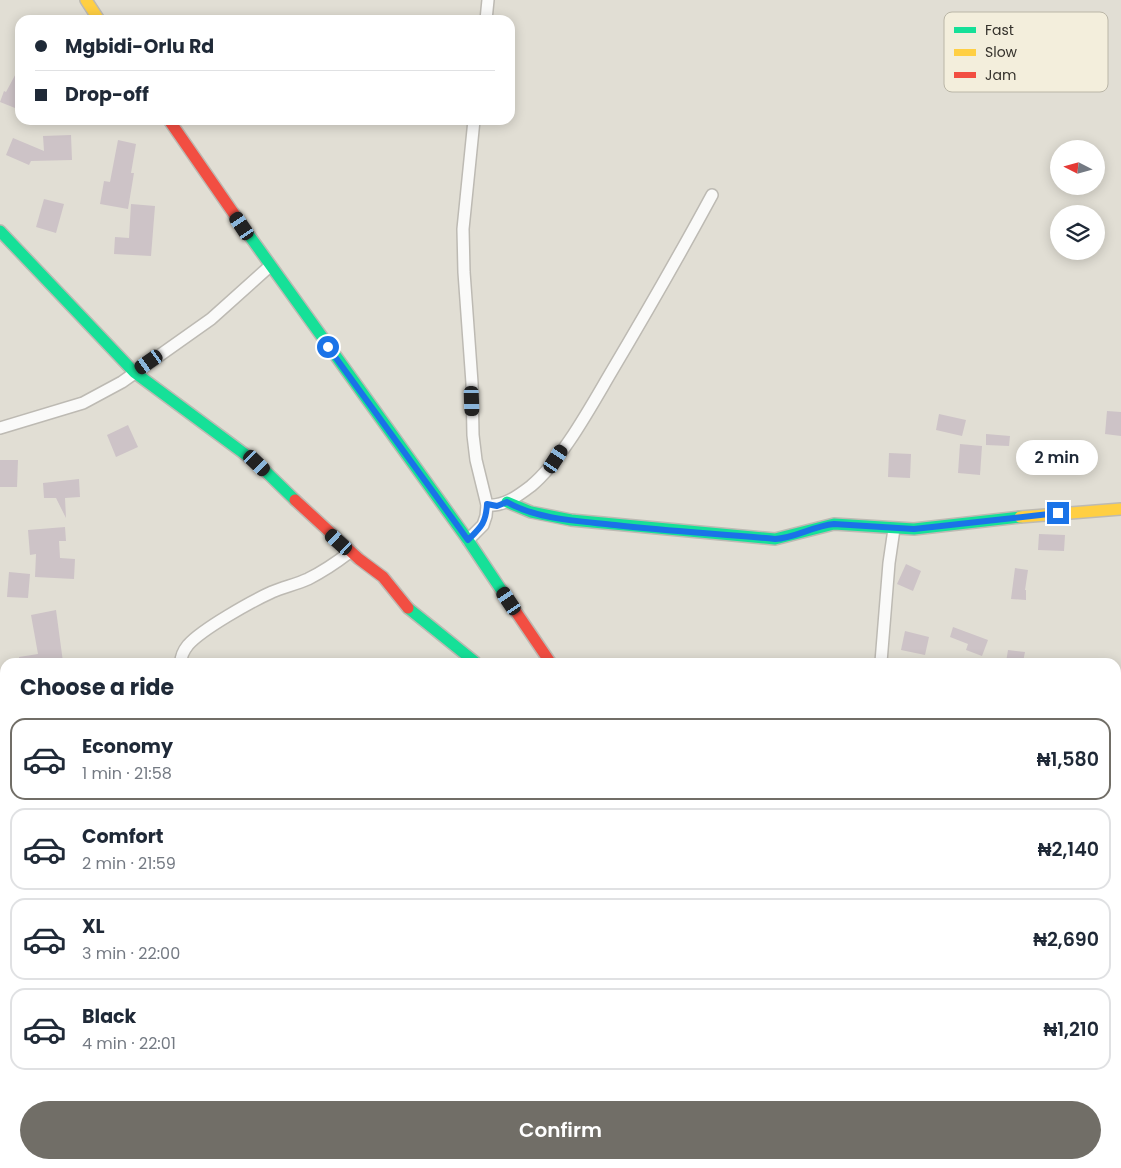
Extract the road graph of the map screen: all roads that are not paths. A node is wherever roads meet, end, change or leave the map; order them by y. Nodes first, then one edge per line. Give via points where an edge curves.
1 (86, 0) edge
2 (488, 0) edge
3 (96, 15) edge
4 (486, 15) edge
5 (171, 125) edge
6 (473, 125) edge
7 (712, 195) dead end
8 (0, 231) edge
9 (270, 266) junction
10 (134, 372) junction
11 (0, 428) edge
12 (507, 502) junction
13 (487, 504) junction
14 (1121, 509) edge
15 (894, 529) junction
16 (468, 540) junction
17 (350, 552) junction
18 (181, 658) edge
19 (470, 658) edge
20 (547, 658) edge
21 (881, 658) edge

1 - 3 street
2 - 4 street
5 - 9 street
6 - 13 street via 463,229 464,272 473,435
7 - 12 street via 592,405 561,451 531,486
8 - 10 street
9 - 10 street via 211,319
9 - 16 street
10 - 11 street via 83,403
10 - 17 street via 257,463
12 - 13 street via 497,506
12 - 15 street via 521,510 581,521 775,539 821,525
13 - 16 street via 483,525
14 - 15 street
15 - 21 street
16 - 20 street
17 - 18 street via 334,565 272,592 207,630 188,645
17 - 19 street via 383,578 419,618

